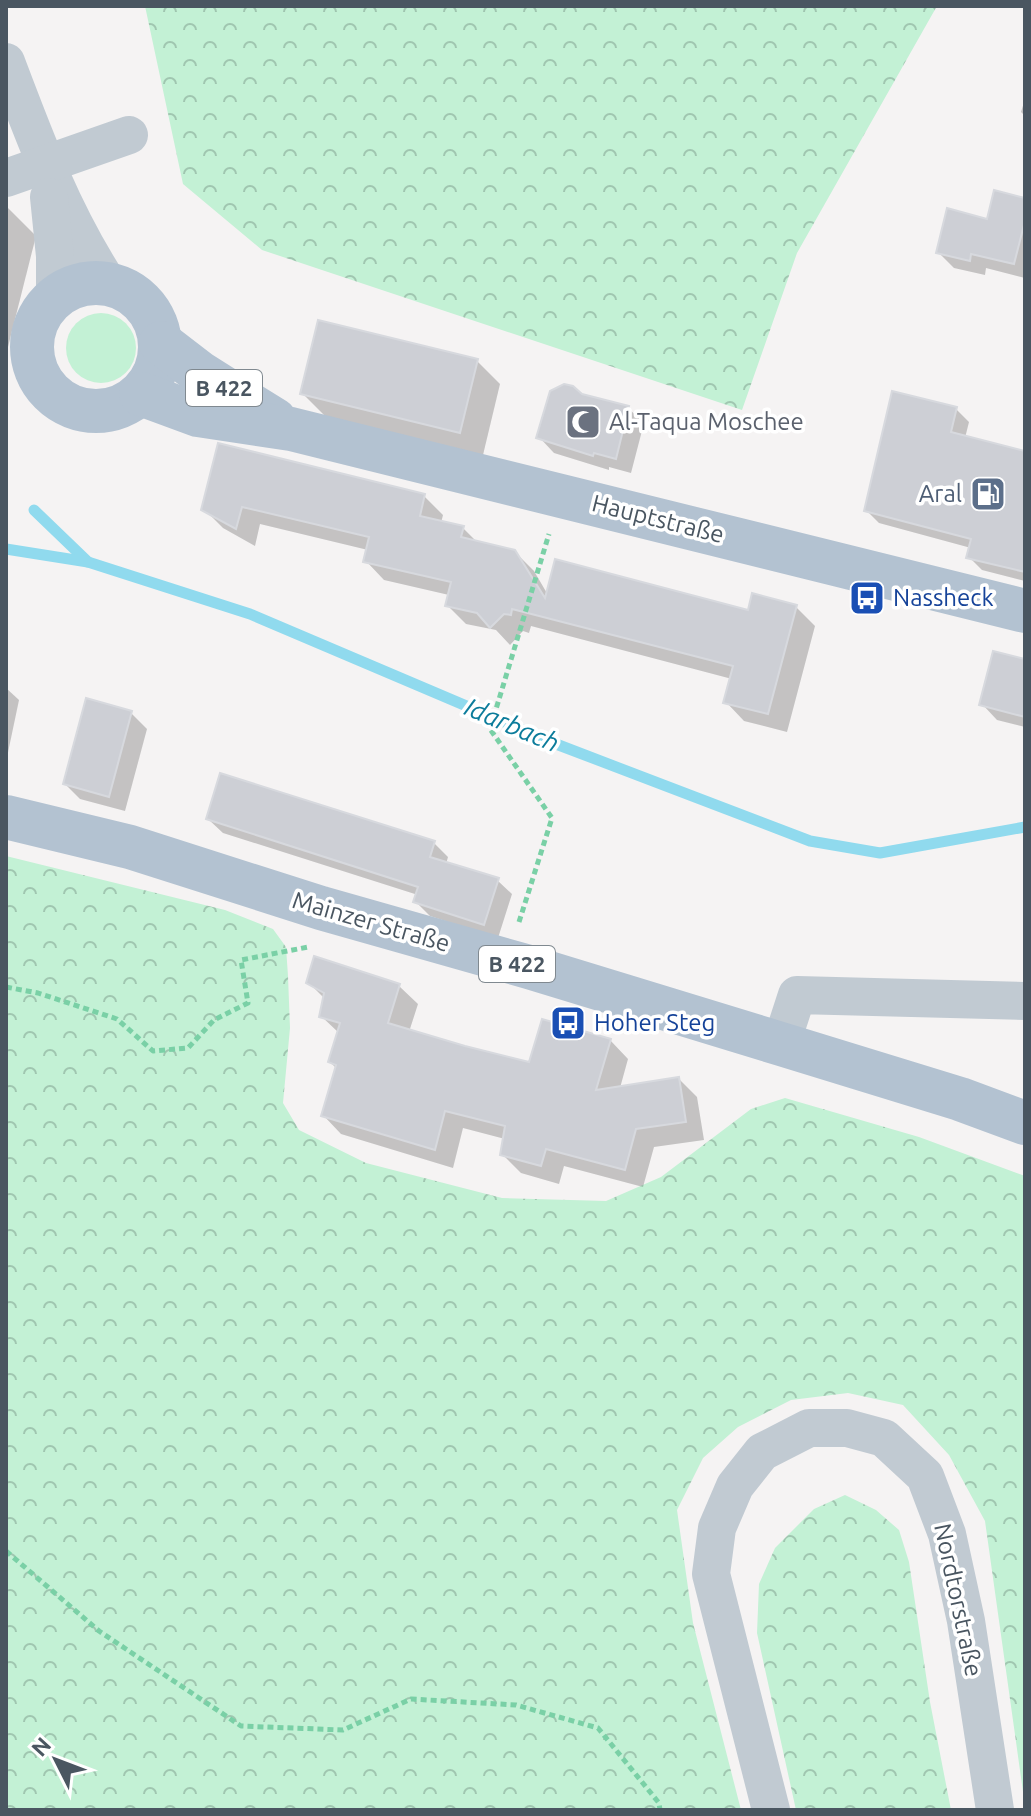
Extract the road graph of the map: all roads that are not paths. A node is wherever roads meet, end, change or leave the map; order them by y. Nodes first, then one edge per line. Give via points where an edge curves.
1 (6, 62) edge
2 (129, 135) dead end
3 (45, 166) junction
4 (6, 178) edge
5 (108, 283) junction
6 (32, 323) edge
7 (161, 343) junction
8 (25, 382) edge
9 (141, 394) junction
10 (291, 429) junction
11 (1025, 611) edge
12 (6, 817) edge
13 (1025, 1001) edge
14 (781, 1044) junction
15 (1025, 1123) edge
16 (771, 1810) edge
17 (995, 1810) edge

1 - 3 street
2 - 3 street
3 - 4 street
3 - 5 street via 84,247
3 - 6 street via 55,256
5 - 6 main road via 76,285
5 - 7 main road via 145,304
6 - 8 main road via 33,359
7 - 9 main road, B 422 via 154,376
7 - 10 main road, Hauptstraße / B 422
8 - 9 main road via 90,411 113,409
9 - 10 main road, Hauptstraße / B 422 via 198,415
10 - 11 main road, Hauptstraße / B 422
12 - 14 main road, Mainzer Straße / B 422 via 130,847
13 - 14 street via 797,995
14 - 15 main road, Mainzer Straße / B 422
16 - 17 street, Nordtorstraße via 711,1574 717,1528 735,1486 762,1452 809,1428 847,1428 884,1438 925,1476 947,1534 966,1621

